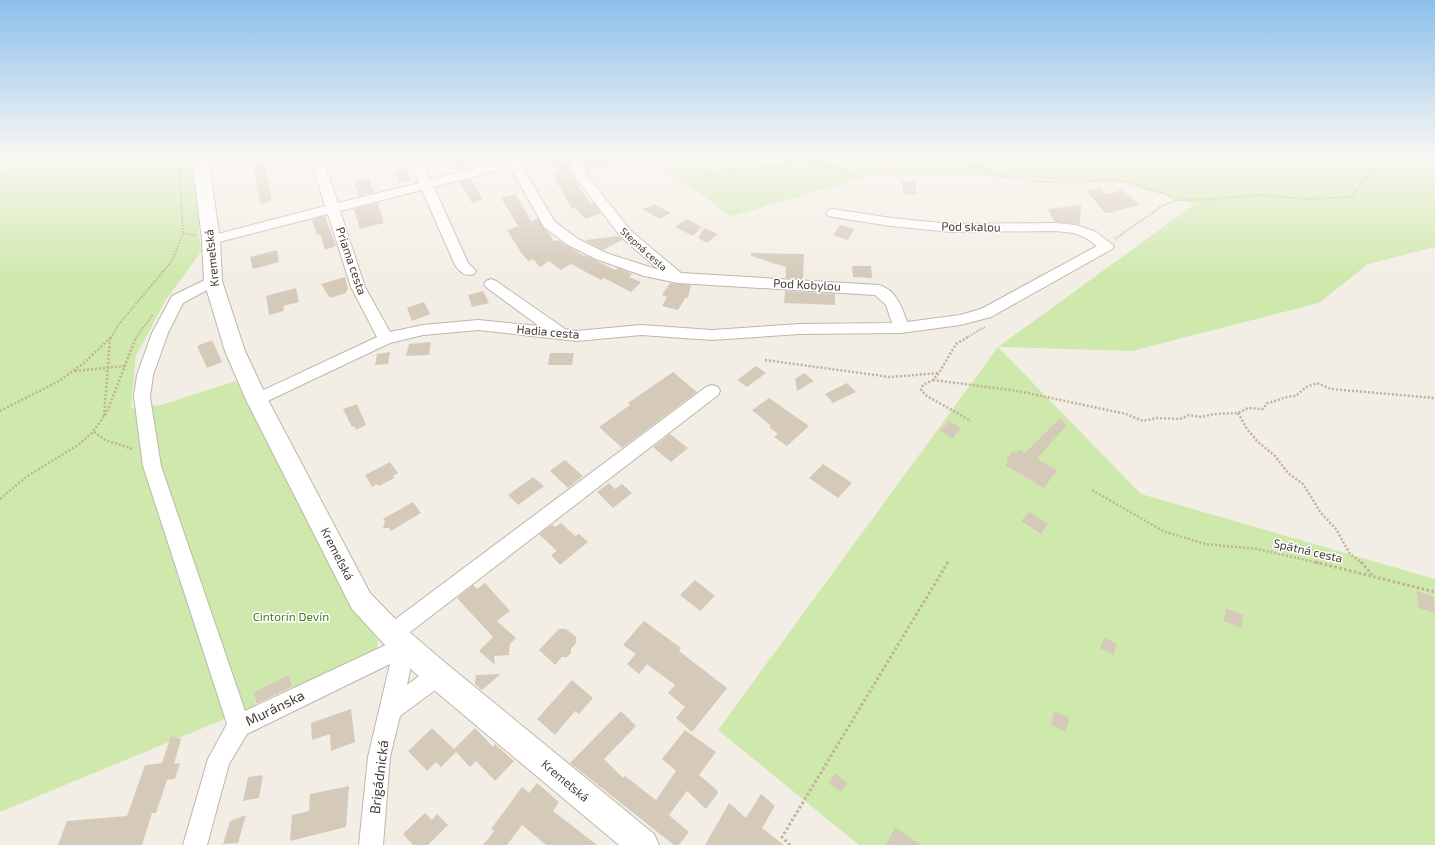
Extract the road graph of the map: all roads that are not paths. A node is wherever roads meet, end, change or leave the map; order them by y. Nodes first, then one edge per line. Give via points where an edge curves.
1 (206, 196) edge
2 (329, 196) edge
3 (378, 196) edge
4 (432, 196) edge
5 (533, 196) edge
6 (597, 196) edge
7 (333, 208) junction
8 (833, 213) dead end
9 (211, 240) junction
10 (468, 271) dead end
11 (678, 278) junction
12 (213, 281) junction
13 (491, 284) dead end
14 (901, 328) junction
15 (562, 335) junction
16 (386, 339) junction
17 (712, 392) dead end
18 (258, 400) junction
19 (399, 640) junction
20 (438, 675) junction
21 (390, 710) junction
22 (239, 726) junction
23 (195, 845) edge
24 (371, 845) edge
25 (643, 845) edge

1 - 9 street, Kremeľská
2 - 7 street, Priama cesta
3 - 7 street, Pod Kobylou
4 - 10 street via 462,265
5 - 11 street, Pod Kobylou via 549,224 572,242 601,256 650,273
6 - 11 street, Stepná cesta via 626,234
7 - 9 street, Pod Kobylou
7 - 16 street, Priama cesta via 358,287
8 - 14 street, Pod skalou via 951,228 1076,229 1107,246 986,313 960,320
9 - 12 street, Kremeľská
11 - 14 street, Pod Kobylou via 879,290 893,303
12 - 18 street, Kremeľská via 235,351
12 - 22 street via 177,300 160,333 145,375 142,397 152,466
13 - 15 street
14 - 15 street, Hadia cesta via 800,329 712,335 640,330
15 - 16 street, Hadia cesta via 478,325 423,330
16 - 18 street, Hadia cesta
17 - 19 street, Muránska
18 - 19 street, Kremeľská via 362,601
19 - 20 street, Kremeľská
19 - 21 street, Brigádnická
19 - 22 street, Muránska
20 - 21 street
20 - 25 street, Kremeľská
21 - 24 street, Brigádnická via 379,757
22 - 23 street, Muránska via 219,759

